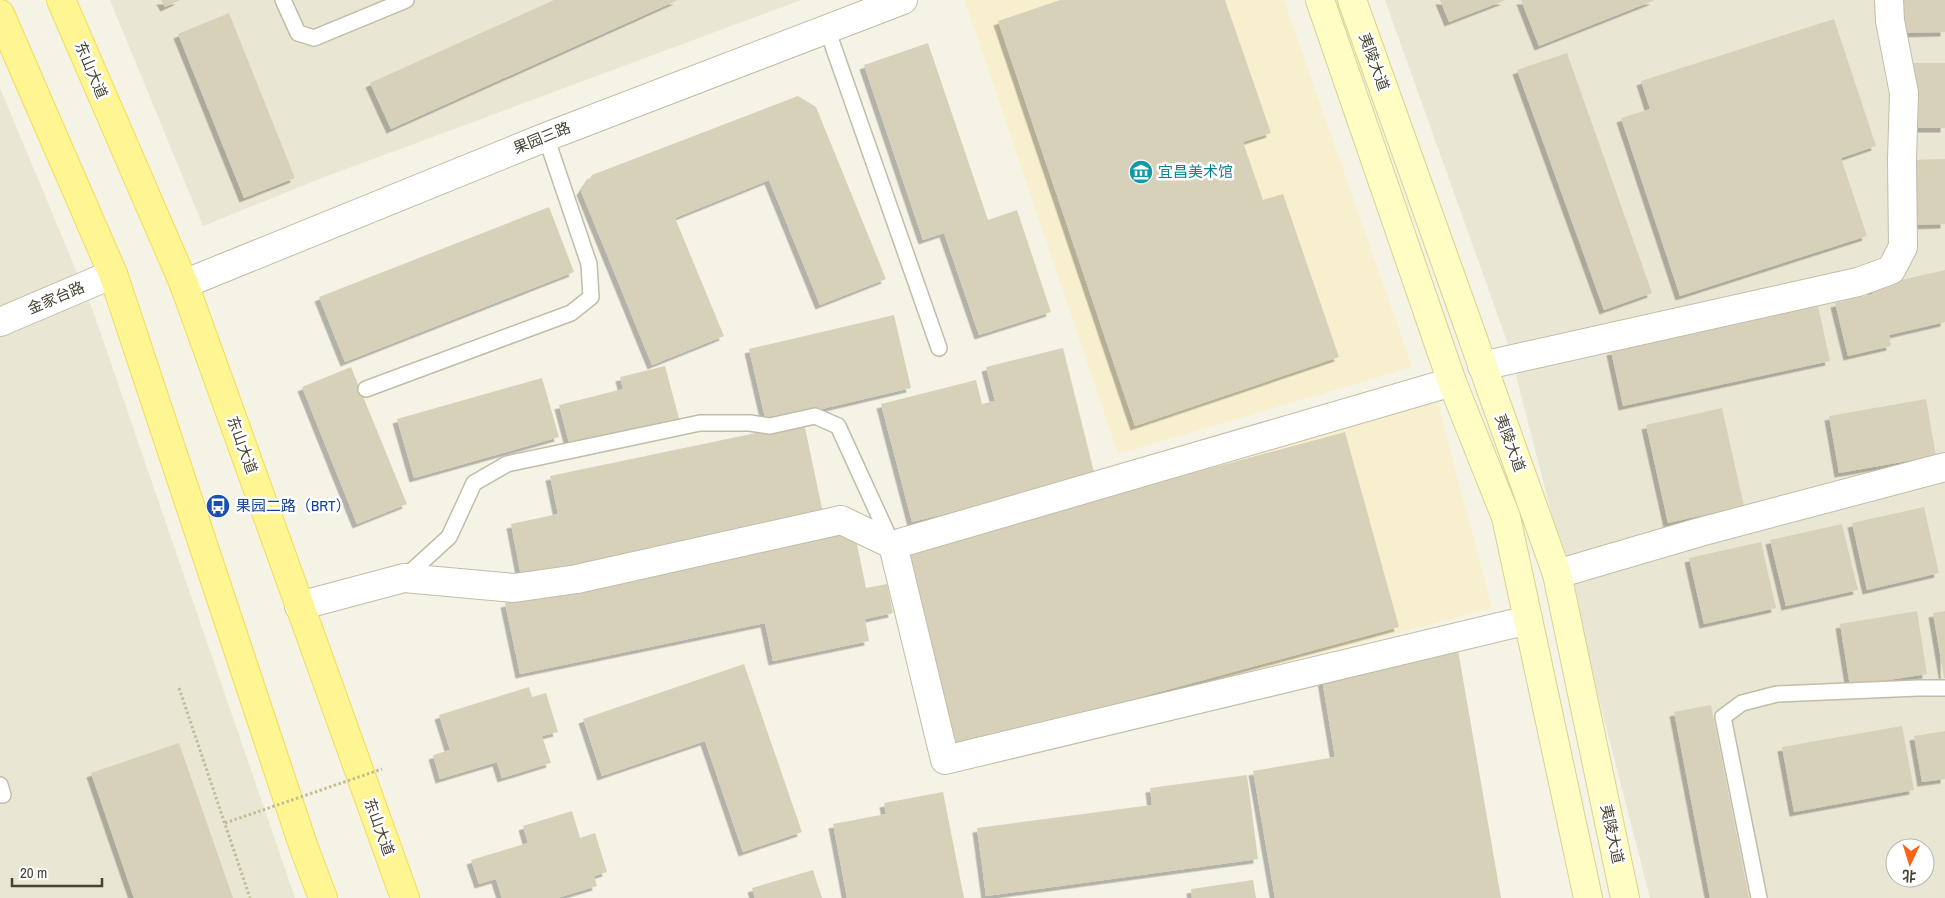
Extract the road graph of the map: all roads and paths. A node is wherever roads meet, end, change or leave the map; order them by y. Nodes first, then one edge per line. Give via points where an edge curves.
1 (61, 0) edge
2 (283, 0) edge
3 (406, 0) edge
4 (903, 0) edge
5 (1320, 0) edge
6 (1352, 0) edge
7 (1889, 0) edge
8 (0, 14) edge
9 (827, 29) junction
10 (546, 137) junction
11 (112, 274) junction
12 (184, 284) junction
13 (0, 322) edge
14 (939, 348) dead end
15 (1482, 366) junction
16 (1452, 382) junction
17 (366, 389) dead end
18 (1945, 467) edge
19 (893, 546) junction
20 (1557, 574) junction
21 (404, 578) junction
22 (299, 606) junction
23 (1528, 620) junction
24 (179, 688) dead end
25 (1945, 688) edge
26 (382, 769) dead end
27 (225, 823) junction
28 (250, 898) edge
29 (323, 898) edge
30 (405, 898) edge
31 (1588, 898) edge
32 (1625, 898) edge
33 (1759, 898) edge

1 - 12 main road, 东山大道
2 - 3 lane via 298,33 314,38
4 - 9 street, 果园三路
5 - 16 main road, 夷陵大道
6 - 15 main road, 夷陵大道
7 - 15 street via 1904,93 1903,246 1891,270 1858,282
8 - 11 main road
9 - 10 street, 果园三路
9 - 14 lane
10 - 12 street, 果园三路
10 - 17 lane via 589,264 591,297 571,313
11 - 13 street, 金家台路
11 - 29 main road
12 - 22 main road, 东山大道
15 - 20 main road, 夷陵大道
16 - 19 street
16 - 23 main road, 夷陵大道 via 1506,517
18 - 20 street
19 - 21 street via 841,520 577,579 514,588
19 - 21 lane via 838,426 815,416 770,426 700,424 507,464 474,483 449,537
19 - 23 street via 945,760
20 - 32 main road, 夷陵大道
21 - 22 street
22 - 30 main road, 东山大道
23 - 31 main road, 夷陵大道
24 - 27 path
25 - 33 lane via 1777,694 1742,703 1722,716
26 - 27 path, bridge
27 - 28 path

